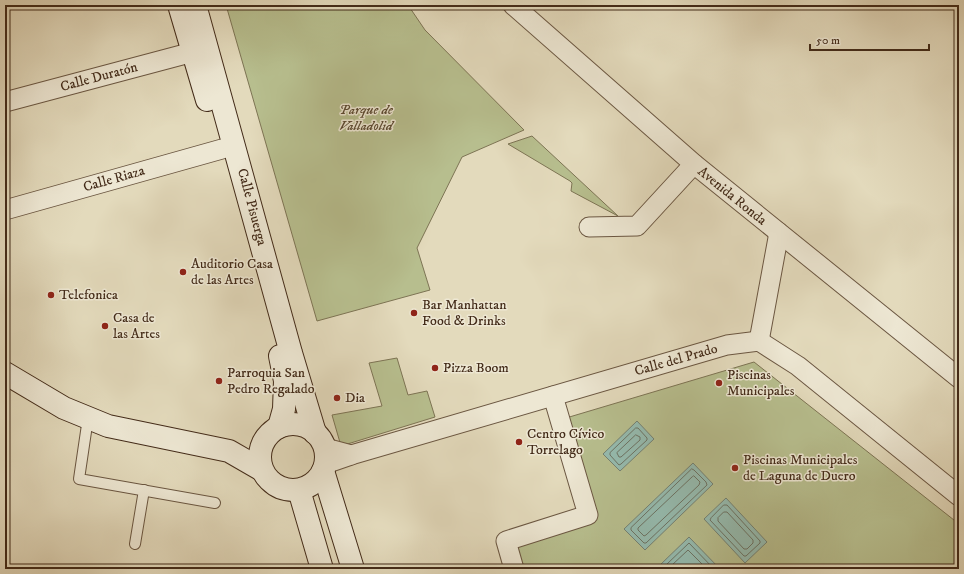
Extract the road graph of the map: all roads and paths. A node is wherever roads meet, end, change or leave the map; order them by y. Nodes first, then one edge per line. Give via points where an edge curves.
1 (179, 5) edge
2 (195, 5) edge
3 (513, 5) edge
4 (193, 52) junction
5 (5, 102) edge
6 (222, 149) junction
7 (694, 164) junction
8 (5, 210) edge
9 (589, 227) dead end
10 (778, 232) junction
11 (759, 341) junction
12 (5, 373) edge
13 (959, 378) edge
14 (553, 396) junction
15 (88, 418) junction
16 (272, 432) junction
17 (229, 451) junction
18 (322, 454) junction
19 (262, 470) junction
20 (144, 490) junction
21 (299, 490) junction
22 (959, 496) edge
23 (215, 503) dead end
24 (135, 544) dead end
25 (322, 569) edge
26 (353, 569) edge
27 (514, 569) edge

1 - 4 street, Calle Pisuerga
2 - 18 street, Calle Pisuerga via 291,353
3 - 7 street, Avenida Ronda
4 - 5 street, Calle Duratón
4 - 6 street, Calle Pisuerga
6 - 8 street, Calle Riaza
6 - 16 street, Calle Pisuerga via 276,332 285,381 284,409
7 - 9 street via 637,226
7 - 10 street, Avenida Ronda
10 - 11 street
10 - 13 street, Avenida Ronda
11 - 14 street, Calle del Prado via 727,345
11 - 22 street via 798,366
12 - 15 street via 64,408
14 - 18 street, Calle del Prado via 351,455
14 - 27 street via 588,515 506,541
15 - 17 street via 108,426
15 - 20 lane via 79,479
16 - 17 street
16 - 18 street via 288,424 307,427
16 - 19 street via 261,448 259,459
17 - 19 street
18 - 21 street via 319,478 314,484
18 - 26 street, Calle Pisuerga
19 - 21 street via 266,478 280,489
20 - 23 lane
20 - 24 lane
21 - 25 street

